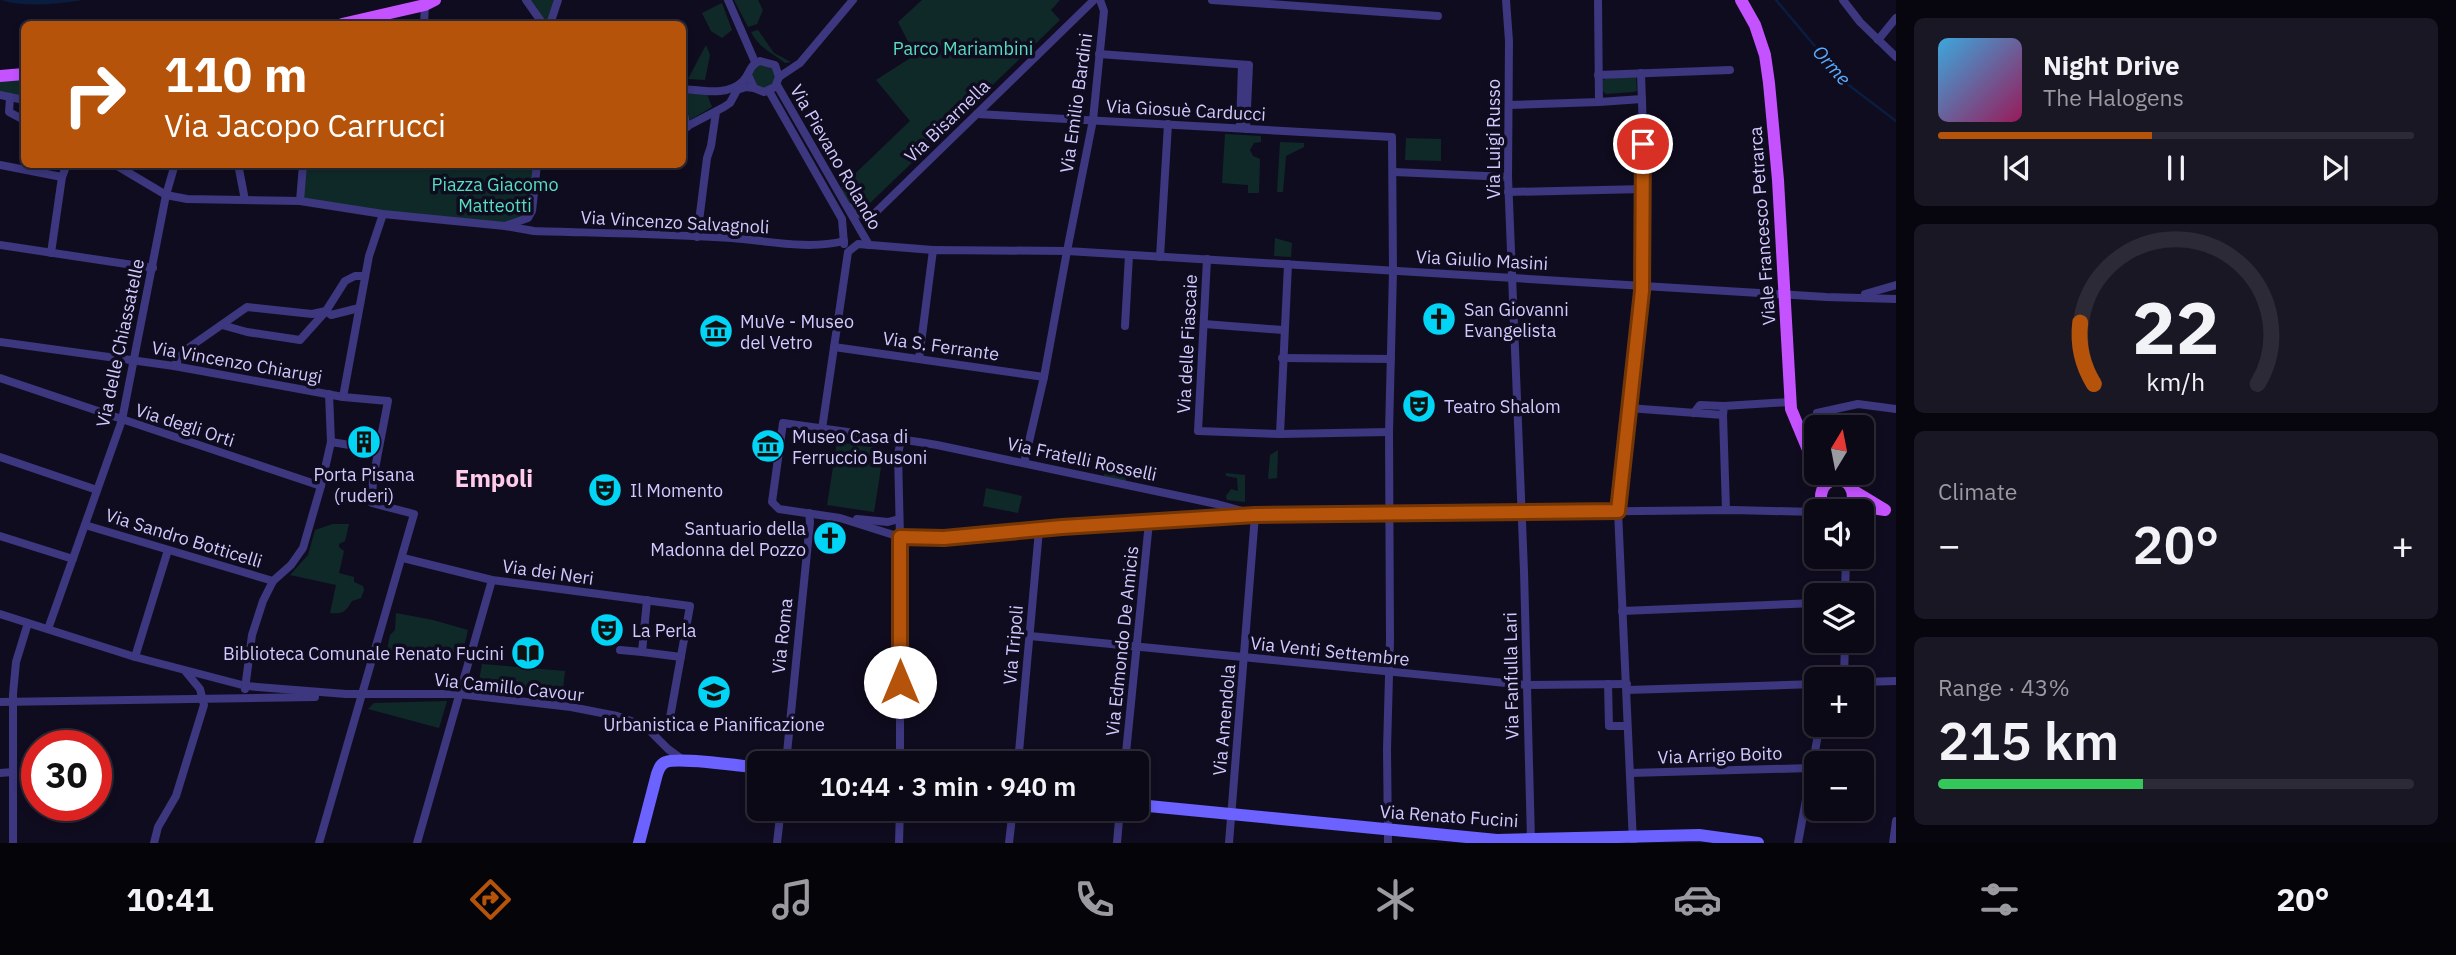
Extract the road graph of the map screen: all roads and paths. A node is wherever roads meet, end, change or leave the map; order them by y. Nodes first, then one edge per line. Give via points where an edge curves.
1 (526, 0) edge
2 (558, 0) edge
3 (728, 0) edge
4 (853, 0) edge
5 (1094, 0) edge
6 (1100, 0) edge
7 (1212, 0) edge
8 (1506, 0) edge
9 (1598, 0) edge
10 (1741, 0) edge
11 (1843, 0) edge
12 (430, 3) edge
13 (1438, 16) dead end
14 (1896, 18) edge
15 (355, 21) edge
16 (425, 21) edge
17 (540, 21) edge
18 (551, 21) edge
19 (1878, 40) junction
20 (1099, 54) junction
21 (1896, 57) edge
22 (755, 62) junction
23 (1730, 70) dead end
24 (1641, 73) junction
25 (21, 74) edge
26 (748, 75) junction
27 (1598, 75) junction
28 (0, 76) edge
29 (778, 81) junction
30 (754, 88) junction
31 (686, 89) edge
32 (769, 91) junction
33 (0, 95) edge
34 (10, 98) junction
35 (1642, 99) junction
36 (21, 100) edge
37 (1599, 102) junction
38 (1509, 104) junction
39 (716, 112) junction
40 (977, 114) junction
41 (21, 118) edge
42 (1093, 120) junction
43 (1168, 124) junction
44 (686, 127) edge
45 (1243, 129) junction
46 (0, 165) edge
47 (65, 168) edge
48 (121, 168) edge
49 (174, 168) edge
50 (239, 168) edge
51 (303, 168) edge
52 (537, 168) edge
53 (1394, 172) junction
54 (62, 177) junction
55 (1508, 177) junction
56 (1644, 188) junction
57 (1508, 192) junction
58 (166, 195) junction
59 (245, 200) junction
60 (300, 201) junction
61 (846, 206) junction
62 (383, 214) junction
63 (505, 226) junction
64 (697, 237) junction
65 (844, 241) junction
66 (0, 244) edge
67 (869, 245) junction
68 (933, 250) junction
69 (1067, 251) junction
70 (51, 253) junction
71 (1129, 255) junction
72 (846, 256) junction
73 (1160, 257) junction
74 (1207, 259) junction
75 (1288, 264) junction
76 (153, 268) junction
77 (1393, 271) junction
78 (365, 276) junction
79 (1512, 277) junction
80 (1643, 285) junction
81 (1896, 285) edge
82 (1784, 293) junction
83 (1849, 296) junction
84 (1896, 299) edge
85 (359, 308) junction
86 (326, 311) junction
87 (222, 324) junction
88 (1204, 324) junction
89 (1125, 326) dead end
90 (1283, 330) junction
91 (0, 342) edge
92 (834, 347) junction
93 (184, 351) junction
94 (1282, 358) junction
95 (919, 359) junction
96 (1391, 359) junction
97 (135, 360) junction
98 (158, 363) junction
99 (174, 366) junction
100 (1044, 377) junction
101 (0, 378) edge
102 (329, 394) junction
103 (343, 397) junction
104 (1790, 402) junction
105 (1628, 408) junction
106 (1896, 409) edge
107 (1724, 411) junction
108 (1817, 413) dead end
109 (122, 420) junction
110 (822, 429) junction
111 (1389, 432) junction
112 (1280, 434) junction
113 (901, 440) junction
114 (1804, 440) edge
115 (331, 442) junction
116 (356, 446) dead end
117 (0, 457) edge
118 (1024, 463) junction
119 (1821, 485) edge
120 (1825, 485) edge
121 (1849, 485) edge
122 (321, 486) junction
123 (97, 489) junction
124 (1822, 489) junction
125 (1852, 490) junction
126 (1821, 499) edge
127 (1853, 499) edge
128 (1726, 510) junction
129 (1891, 510) edge
130 (1618, 511) junction
131 (1804, 511) edge
132 (809, 513) junction
133 (1391, 513) junction
134 (1521, 513) junction
135 (1255, 515) junction
136 (841, 517) junction
137 (899, 519) junction
138 (1149, 522) junction
139 (85, 525) junction
140 (1039, 530) junction
141 (0, 536) edge
142 (900, 537) junction
143 (168, 550) junction
144 (403, 558) junction
145 (73, 559) junction
146 (492, 580) junction
147 (273, 581) junction
148 (647, 600) junction
149 (1804, 603) edge
150 (1622, 611) junction
151 (0, 614) edge
152 (28, 623) junction
153 (48, 629) junction
154 (1030, 636) junction
155 (1138, 648) junction
156 (620, 650) dead end
157 (642, 652) junction
158 (135, 656) junction
159 (681, 657) junction
160 (1245, 658) junction
161 (180, 669) junction
162 (1389, 673) junction
163 (1896, 681) edge
164 (1874, 682) edge
165 (1608, 684) junction
166 (1804, 684) edge
167 (1527, 685) junction
168 (250, 686) junction
169 (1627, 687) junction
170 (312, 692) junction
171 (346, 694) junction
172 (362, 694) junction
173 (458, 694) junction
174 (259, 697) junction
175 (241, 698) junction
176 (202, 700) junction
177 (0, 702) edge
178 (13, 702) junction
179 (1628, 726) junction
180 (653, 732) junction
181 (659, 741) junction
182 (787, 751) edge
183 (900, 751) edge
184 (1019, 751) edge
185 (1126, 751) edge
186 (684, 761) junction
187 (661, 765) junction
188 (747, 767) edge
189 (1804, 768) edge
190 (13, 772) junction
191 (0, 773) edge
192 (1630, 773) junction
193 (1149, 806) edge
194 (1804, 808) edge
195 (1232, 814) junction
196 (780, 821) edge
197 (900, 821) edge
198 (1012, 821) edge
199 (1119, 821) edge
200 (1896, 821) edge
201 (1388, 829) junction
202 (1531, 840) junction
203 (1633, 840) edge
204 (13, 843) edge
205 (154, 843) edge
206 (319, 843) edge
207 (417, 843) edge
208 (639, 843) edge
209 (777, 843) edge
210 (899, 843) edge
211 (1009, 843) edge
212 (1117, 843) edge
213 (1229, 843) edge
214 (1388, 843) edge
215 (1758, 843) edge
216 (1798, 843) edge
217 (1893, 843) edge

1 - 17 street
2 - 18 street
3 - 22 street
4 - 29 street via 800,63
5 - 40 street, Via Bisarnella
6 - 20 street, Via Emilio Bardini via 1104,11
7 - 13 street
8 - 38 street, Via Luigi Russo
9 - 27 street
10 - 82 main road, Viale Francesco Petrarca via 1765,54
11 - 19 street
12 - 15 main road
12 - 16 street
14 - 19 street
19 - 21 street
20 - 42 street, Via Emilio Bardini
20 - 45 street via 1250,65
22 - 26 street
22 - 29 street via 770,62 778,68
23 - 24 street
24 - 27 street
24 - 35 street
25 - 28 main road
26 - 30 street
26 - 31 street via 723,91
27 - 37 street
29 - 32 street
29 - 61 street, Via Pievano Rolando
30 - 32 street
30 - 39 street via 737,90 730,103
32 - 65 street, Via Pievano Rolando via 842,219
33 - 34 street
34 - 36 street
34 - 41 street via 9,112
35 - 37 street
35 - 56 street
37 - 38 street
38 - 55 street, Via Luigi Russo
39 - 44 street
39 - 64 street
40 - 42 street, Via Giosuè Carducci
40 - 61 street, Via Bisarnella via 875,213 863,216
42 - 43 street, Via Giosuè Carducci
42 - 69 street, Via Emilio Bardini
43 - 45 street, Via Giosuè Carducci
43 - 73 street
45 - 53 street, Via Giosuè Carducci via 1392,137
46 - 54 street
47 - 54 street
48 - 58 street
49 - 58 street, Via delle Chiassatelle
50 - 59 street
51 - 60 street
52 - 63 street via 532,211 528,218
53 - 55 street
53 - 77 street
54 - 70 street
55 - 57 street, Via Luigi Russo
56 - 57 street
56 - 80 street
57 - 79 street, Via Luigi Russo
58 - 59 street
58 - 76 street, Via delle Chiassatelle
59 - 60 street
60 - 62 street
61 - 67 street, Via Pievano Rolando
62 - 63 street
62 - 78 street
63 - 64 street, Via Vincenzo Salvagnoli
64 - 65 street, Via Vincenzo Salvagnoli via 831,245
65 - 72 street, Via Pievano Rolando
66 - 70 street
67 - 68 street
67 - 72 street via 858,244
68 - 69 street, Via Giulio Masini
68 - 95 street
69 - 71 street, Via Giulio Masini
69 - 100 street, Via Emilio Bardini
70 - 76 street
71 - 73 street, Via Giulio Masini
71 - 89 street
72 - 92 street, Via Pievano Rolando
73 - 74 street, Via Giulio Masini
74 - 75 street, Via Giulio Masini
74 - 88 street, Via delle Fiascaie
75 - 77 street, Via Giulio Masini
75 - 90 street
76 - 97 street, Via delle Chiassatelle
77 - 79 street, Via Giulio Masini
77 - 96 street
78 - 85 street
78 - 86 street via 345,281
79 - 80 street, Via Giulio Masini
79 - 134 street, Via Luigi Russo
80 - 82 street, Via Giulio Masini
80 - 105 street
81 - 83 street
82 - 83 street, Via Giulio Masini
82 - 104 main road, Viale Francesco Petrarca
83 - 84 street, Via Giulio Masini
85 - 86 street via 331,315
85 - 103 street
86 - 87 street via 312,314 247,306
86 - 87 street via 300,340
87 - 93 street
88 - 90 street
88 - 112 street, Via delle Fiascaie via 1198,431
90 - 94 street
91 - 97 street, Via Vincenzo Chiarugi
92 - 95 street, Via S. Ferrante
92 - 110 street, Via Pievano Rolando
93 - 98 street
93 - 99 street
94 - 96 street
94 - 112 street
95 - 100 street, Via S. Ferrante
96 - 111 street
97 - 98 street, Via Vincenzo Chiarugi
97 - 109 street, Via delle Chiassatelle
98 - 99 street, Via Vincenzo Chiarugi
99 - 102 street, Via Vincenzo Chiarugi
100 - 118 street, Via Emilio Bardini
101 - 109 street, Via degli Orti
102 - 103 street, Via Vincenzo Chiarugi
102 - 115 street
103 - 144 street, Via Vincenzo Chiarugi via 388,401 372,503 414,514
104 - 107 street
104 - 114 main road, Viale Francesco Petrarca
105 - 107 street via 1694,413 1700,405
105 - 130 street
106 - 108 street via 1858,404
107 - 128 street
109 - 122 street, Via degli Orti
109 - 123 street, Via delle Chiassatelle
110 - 113 street, Via Fratelli Rosselli
110 - 132 street, Via Fratelli Rosselli via 783,423 772,499 779,509
111 - 112 street
111 - 133 street
113 - 118 street, Via Fratelli Rosselli
113 - 137 street
115 - 116 street
115 - 122 street
117 - 123 street
118 - 135 street, Via Fratelli Rosselli
119 - 124 main road, Viale Francesco Petrarca
120 - 124 main road
121 - 125 main road
122 - 147 street via 303,548
123 - 139 street, Via delle Chiassatelle
124 - 126 main road, Viale Francesco Petrarca
125 - 127 main road
125 - 129 main road
128 - 130 street
128 - 131 street
130 - 134 street
130 - 150 street
132 - 136 street
132 - 182 street, Via Roma
133 - 134 street
133 - 135 street
133 - 162 street
134 - 167 street, Via Fanfulla Lari
135 - 138 street
135 - 160 street, Via Amendola
136 - 137 street
136 - 142 street
137 - 142 street
138 - 140 street
138 - 155 street, Via Edmondo De Amicis
139 - 143 street, Via Sandro Botticelli
139 - 145 street, Via delle Chiassatelle
140 - 142 street
140 - 154 street, Via Tripoli
141 - 145 street
142 - 183 street
143 - 147 street, Via Sandro Botticelli
143 - 158 street
144 - 146 street, Via dei Neri
144 - 172 street
145 - 153 street, Via delle Chiassatelle
146 - 148 street, Via dei Neri
146 - 173 street
147 - 168 street via 252,635
148 - 157 street
148 - 159 street, Via dei Neri via 690,606
149 - 150 street
150 - 169 street
151 - 152 street, Via Camillo Cavour
152 - 153 street, Via Camillo Cavour
152 - 178 street via 16,662
153 - 158 street, Via Camillo Cavour
154 - 155 street, Via Venti Settembre
154 - 184 street, Via Tripoli
155 - 160 street, Via Venti Settembre
155 - 185 street, Via Edmondo De Amicis
156 - 157 street
157 - 159 street
158 - 161 street, Via Camillo Cavour
159 - 180 street via 669,723
160 - 162 street, Via Venti Settembre
160 - 195 street, Via Amendola
161 - 168 street, Via Camillo Cavour
161 - 176 street via 201,689
162 - 167 street, Via Venti Settembre
162 - 201 street
163 - 164 street
165 - 167 street, Via Venti Settembre
165 - 169 street, Via Venti Settembre
165 - 179 street via 1609,726
166 - 169 street, Via Venti Settembre
167 - 202 street, Via Fanfulla Lari
168 - 170 street, Via Camillo Cavour
168 - 174 street
168 - 175 street
169 - 179 street
170 - 171 street, Via Camillo Cavour
170 - 174 street, Via Camillo Cavour
171 - 172 street, Via Camillo Cavour
171 - 174 street, Via Camillo Cavour
172 - 173 street, Via Camillo Cavour
172 - 206 street
173 - 180 street, Via Camillo Cavour via 606,713
173 - 207 street
174 - 175 street, Via Camillo Cavour
175 - 176 street, Via Camillo Cavour
176 - 178 street, Via Camillo Cavour
176 - 205 street via 179,788
177 - 178 street, Via Camillo Cavour
178 - 190 street
179 - 192 street
180 - 181 street
181 - 186 street
181 - 187 street
186 - 187 main road
186 - 188 main road
187 - 208 main road
189 - 192 street, Via Arrigo Boito
190 - 191 street
190 - 204 street
192 - 203 street
193 - 195 main road, Via Renato Fucini
194 - 216 street
195 - 201 main road, Via Renato Fucini
195 - 213 street, Via Amendola
196 - 209 street
197 - 210 street
198 - 211 street
199 - 212 street
200 - 217 street
201 - 202 main road, Via Renato Fucini
201 - 214 street
202 - 203 main road, Via Renato Fucini
203 - 215 main road, Via Renato Fucini via 1699,835

